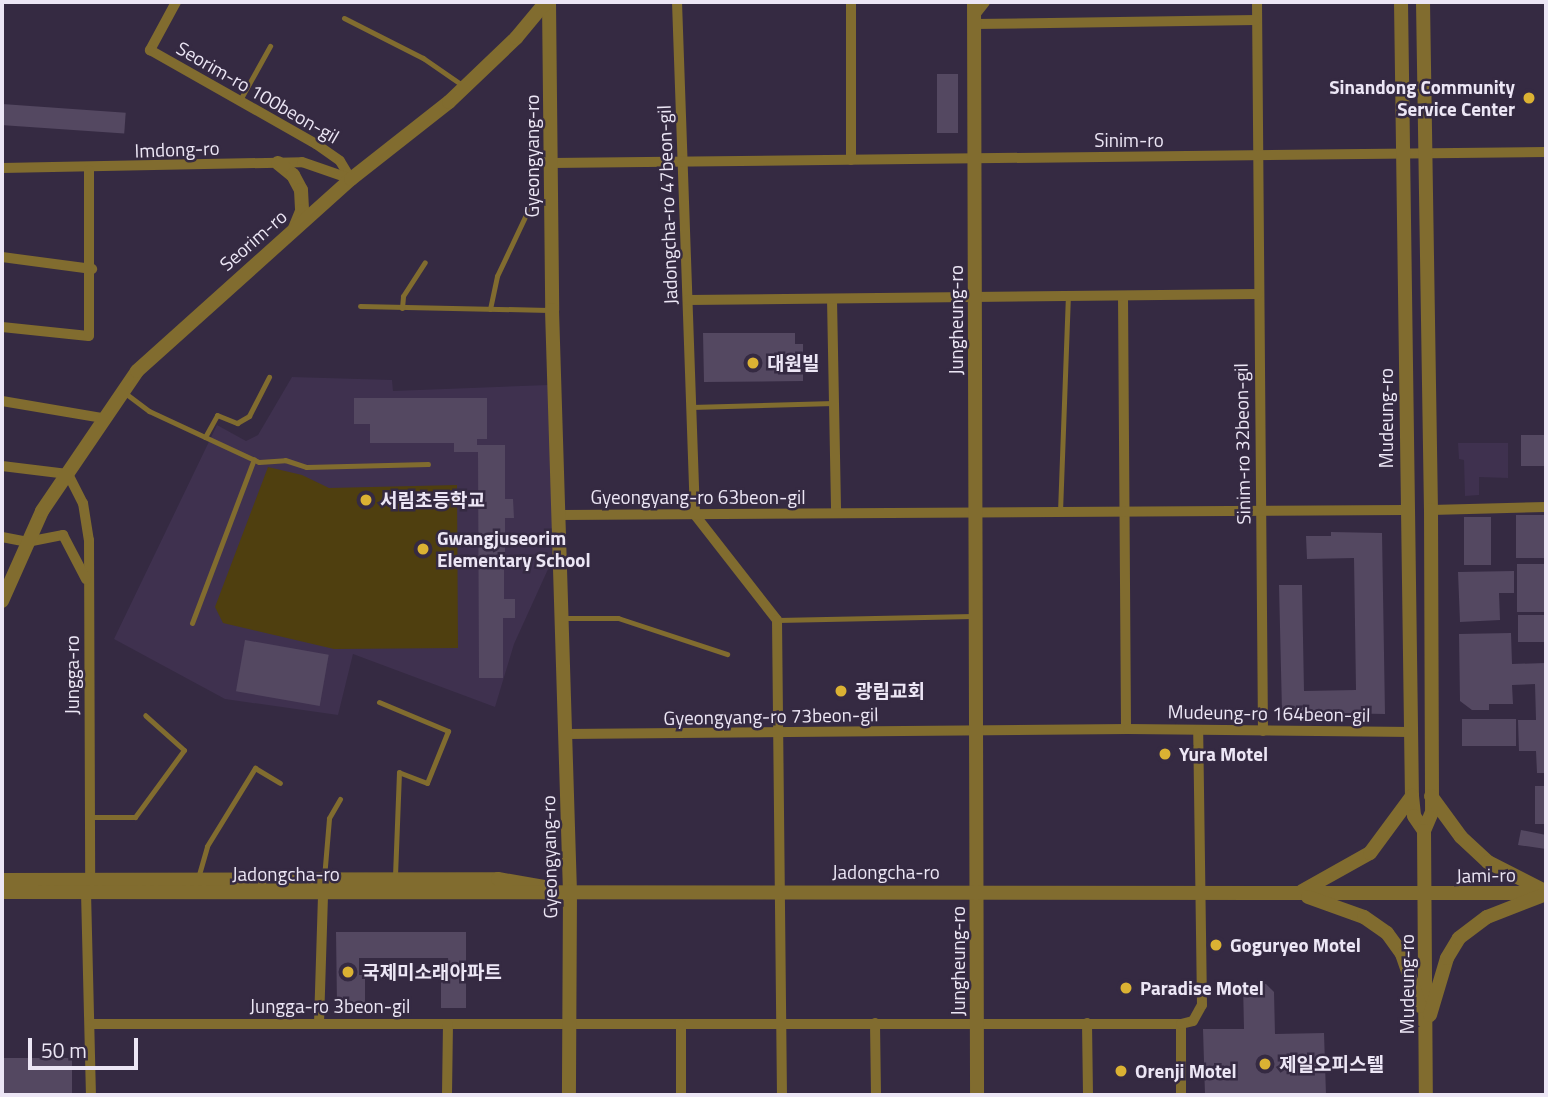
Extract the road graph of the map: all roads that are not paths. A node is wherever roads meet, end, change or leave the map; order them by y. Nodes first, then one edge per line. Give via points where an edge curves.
1 (176, 2) edge
2 (547, 2) edge
3 (677, 2) edge
4 (851, 2) edge
5 (985, 2) edge
6 (1256, 2) edge
7 (1401, 2) edge
8 (1423, 2) edge
9 (974, 13) edge
10 (344, 18) dead end
11 (1256, 20) junction
12 (270, 46) dead end
13 (465, 87) junction
14 (240, 100) junction
15 (1546, 152) edge
16 (1406, 154) junction
17 (1426, 154) junction
18 (975, 158) junction
19 (1256, 158) junction
20 (851, 160) junction
21 (683, 162) junction
22 (278, 163) junction
23 (551, 163) junction
24 (2, 168) edge
25 (89, 170) junction
26 (351, 180) junction
27 (531, 204) dead end
28 (294, 229) junction
29 (6, 258) edge
30 (425, 262) dead end
31 (92, 269) junction
32 (1258, 294) junction
33 (1068, 296) junction
34 (1123, 296) junction
35 (975, 297) junction
36 (832, 299) junction
37 (688, 300) junction
38 (360, 306) dead end
39 (402, 308) junction
40 (490, 309) junction
41 (552, 310) junction
42 (6, 328) edge
43 (270, 377) dead end
44 (122, 391) junction
45 (2, 401) edge
46 (834, 403) junction
47 (691, 407) junction
48 (102, 418) junction
49 (205, 437) junction
50 (254, 459) junction
51 (428, 464) dead end
52 (2, 466) edge
53 (68, 474) junction
54 (1546, 507) edge
55 (1405, 510) junction
56 (1431, 510) junction
57 (1126, 511) junction
58 (1261, 511) junction
59 (976, 512) junction
60 (1060, 512) junction
61 (836, 513) junction
62 (560, 515) junction
63 (695, 515) junction
64 (2, 537) edge
65 (27, 542) junction
66 (89, 588) junction
67 (2, 601) edge
68 (976, 616) junction
69 (563, 618) junction
70 (777, 620) junction
71 (192, 623) dead end
72 (727, 654) dead end
73 (379, 702) dead end
74 (145, 715) dead end
75 (1126, 729) junction
76 (1198, 730) junction
77 (976, 731) junction
78 (1263, 731) junction
79 (1412, 732) junction
80 (566, 734) junction
81 (779, 735) junction
82 (280, 783) dead end
83 (1412, 796) junction
84 (1431, 796) junction
85 (340, 799) dead end
86 (90, 817) junction
87 (1424, 831) junction
88 (198, 878) junction
89 (324, 878) junction
90 (395, 878) junction
91 (2, 880) edge
92 (88, 886) junction
93 (570, 891) junction
94 (781, 891) junction
95 (2, 892) edge
96 (977, 892) junction
97 (1201, 893) junction
98 (1297, 893) junction
99 (1546, 893) edge
100 (323, 894) junction
101 (1426, 894) junction
102 (320, 1023) junction
103 (875, 1023) junction
104 (977, 1023) junction
105 (1087, 1023) junction
106 (91, 1024) junction
107 (447, 1024) junction
108 (681, 1024) junction
109 (781, 1024) junction
110 (1181, 1024) junction
111 (569, 1025) junction
112 (1426, 1030) junction
113 (91, 1095) edge
114 (447, 1095) edge
115 (569, 1095) edge
116 (681, 1095) edge
117 (782, 1095) edge
118 (876, 1095) edge
119 (977, 1095) edge
120 (1088, 1095) edge
121 (1181, 1095) edge
122 (1426, 1095) edge

1 - 14 street, Seorim-ro 100beon-gil via 150,50
2 - 13 street, Seorim-ro
2 - 23 street, Gyeongyang-ro
3 - 21 street, Jadongcha-ro 47beon-gil
4 - 20 street
5 - 9 street
6 - 11 street, Sinim-ro 32beon-gil
7 - 16 street, Mudeung-ro
8 - 17 street, Mudeung-ro
9 - 11 street via 1109,22
9 - 18 street, Jungheung-ro
10 - 13 lane via 423,58
11 - 19 street, Sinim-ro 32beon-gil
12 - 14 lane
13 - 26 street, Seorim-ro
14 - 26 street, Seorim-ro 100beon-gil via 340,161
15 - 17 street, Sinim-ro
16 - 17 street, Sinim-ro
16 - 19 street, Sinim-ro
16 - 55 street, Mudeung-ro
17 - 56 street, Mudeung-ro
18 - 19 street, Sinim-ro
18 - 20 street, Sinim-ro
18 - 35 street, Jungheung-ro
19 - 32 street, Sinim-ro 32beon-gil
20 - 21 street, Sinim-ro
21 - 23 street, Sinim-ro
21 - 37 street, Jadongcha-ro 47beon-gil
22 - 25 street, Imdong-ro
22 - 26 street, Imdong-ro via 312,164
22 - 28 street via 293,175 301,190 302,211
23 - 41 street, Gyeongyang-ro
24 - 25 street, Imdong-ro
25 - 31 street
26 - 28 street, Seorim-ro
27 - 40 lane, Gyeongyang-ro via 497,276
28 - 44 street, Seorim-ro via 176,334
29 - 31 street
30 - 39 lane via 403,296
31 - 42 street via 89,336
32 - 34 street
32 - 58 street, Sinim-ro 32beon-gil
33 - 34 street
33 - 35 street
33 - 60 lane
34 - 57 street
35 - 36 street
35 - 59 street, Jungheung-ro
36 - 37 street
36 - 46 street
37 - 47 street, Jadongcha-ro 47beon-gil
38 - 39 lane
39 - 40 lane
40 - 41 lane
41 - 62 street, Gyeongyang-ro
43 - 49 lane via 249,416 236,423 216,415
44 - 48 street, Seorim-ro
44 - 49 lane via 149,411
45 - 48 street
46 - 47 lane
46 - 61 street
47 - 63 street, Jadongcha-ro 47beon-gil
48 - 53 street, Seorim-ro
49 - 50 lane
50 - 51 lane via 306,467
50 - 71 lane
52 - 53 street
53 - 65 street, Seorim-ro
53 - 66 street, Jungga-ro via 87,521
54 - 56 street
55 - 58 street, Gyeongyang-ro 63beon-gil
55 - 79 street, Mudeung-ro
56 - 84 street, Mudeung-ro
57 - 58 street, Gyeongyang-ro 63beon-gil
57 - 60 street, Gyeongyang-ro 63beon-gil
57 - 75 street
58 - 78 street, Sinim-ro 32beon-gil
59 - 60 street, Gyeongyang-ro 63beon-gil
59 - 61 street, Gyeongyang-ro 63beon-gil
59 - 68 street, Jungheung-ro
61 - 63 street, Gyeongyang-ro 63beon-gil
62 - 63 street, Gyeongyang-ro 63beon-gil
62 - 69 street, Gyeongyang-ro
63 - 70 street
64 - 65 street
65 - 66 street via 53,534 68,539
65 - 67 street, Seorim-ro
66 - 86 street, Jungga-ro
68 - 70 lane
68 - 77 street, Jungheung-ro
69 - 72 lane via 618,618
69 - 80 street, Gyeongyang-ro
70 - 81 street
73 - 90 lane via 448,731 427,783 400,772
74 - 86 lane via 184,751 135,817
75 - 76 street, Mudeung-ro 164beon-gil
75 - 77 street, Mudeung-ro 164beon-gil
76 - 78 street, Mudeung-ro 164beon-gil
76 - 97 street
77 - 81 street, Gyeongyang-ro 73beon-gil
77 - 96 street, Jungheung-ro
78 - 79 street, Mudeung-ro 164beon-gil
79 - 83 street, Mudeung-ro
80 - 81 street, Gyeongyang-ro 73beon-gil
80 - 93 street, Gyeongyang-ro
81 - 94 street
82 - 88 lane via 255,768 206,846
83 - 87 street, Mudeung-ro via 1414,816
83 - 98 street via 1370,853
84 - 87 street, Mudeung-ro
84 - 99 street via 1461,838 1488,862
85 - 89 lane via 329,818
86 - 92 street, Jungga-ro
87 - 101 street, Mudeung-ro
88 - 89 street, Jadongcha-ro
88 - 92 street, Jadongcha-ro
89 - 90 street, Jadongcha-ro
90 - 93 street, Jadongcha-ro via 498,880
91 - 92 street, Jadongcha-ro
92 - 95 street, Jadongcha-ro
92 - 100 street, Jadongcha-ro
92 - 106 street, Jungga-ro
93 - 94 street, Jadongcha-ro
93 - 100 street, Jadongcha-ro
93 - 111 street, Gyeongyang-ro
94 - 96 street, Jadongcha-ro
94 - 109 street
96 - 97 street, Jadongcha-ro
96 - 104 street, Jungheung-ro
97 - 98 street, Jadongcha-ro
97 - 110 street via 1202,1005 1193,1021
98 - 101 street, Jadongcha-ro
98 - 112 street via 1364,917 1387,933 1414,982
99 - 101 street, Jami-ro
99 - 112 street via 1487,917 1459,938 1447,958
100 - 102 street
101 - 112 street, Mudeung-ro
102 - 106 street, Jungga-ro 3beon-gil
102 - 107 street, Jungga-ro 3beon-gil
103 - 104 street, Jungga-ro 3beon-gil
103 - 109 street, Jungga-ro 3beon-gil
103 - 118 street
104 - 105 street, Jungga-ro 3beon-gil
104 - 119 street, Jungheung-ro
105 - 110 street, Jungga-ro 3beon-gil
105 - 120 street
106 - 113 street, Jungga-ro
107 - 111 street, Jungga-ro 3beon-gil
107 - 114 street
108 - 109 street, Jungga-ro 3beon-gil
108 - 111 street, Jungga-ro 3beon-gil
108 - 116 street
109 - 117 street
110 - 121 street
111 - 115 street, Gyeongyang-ro
112 - 122 street, Mudeung-ro

